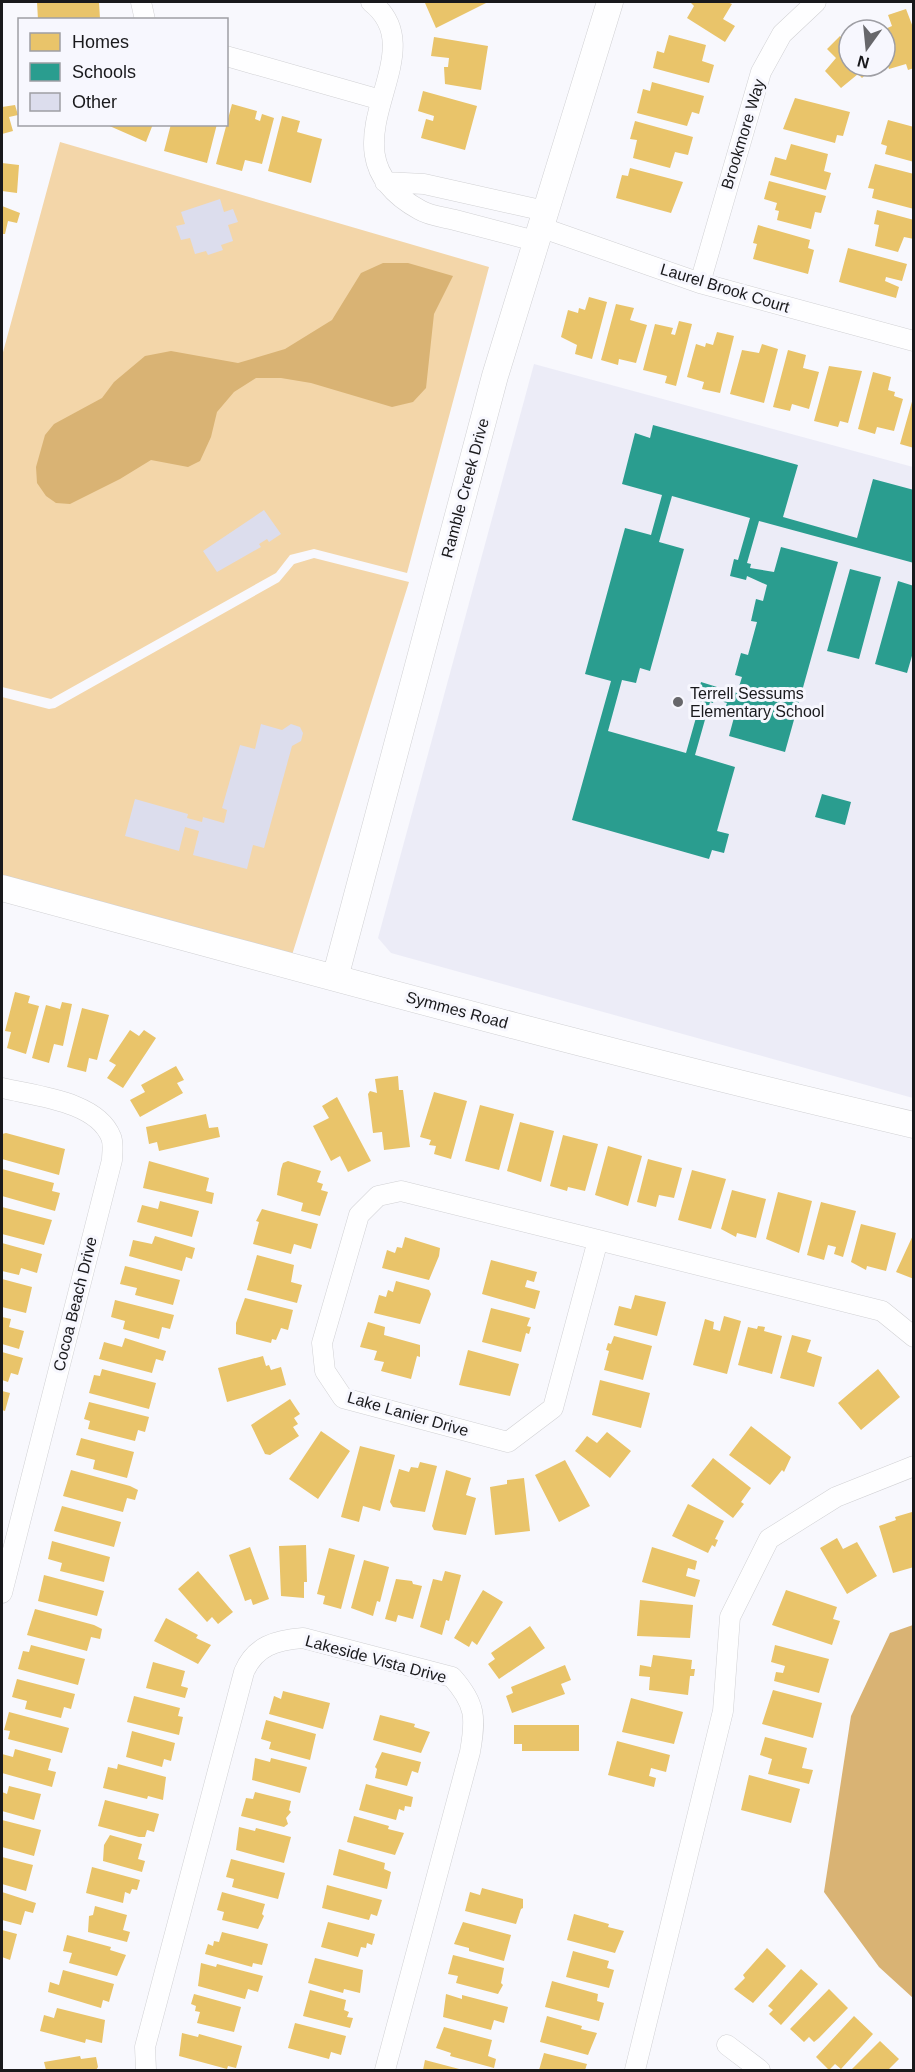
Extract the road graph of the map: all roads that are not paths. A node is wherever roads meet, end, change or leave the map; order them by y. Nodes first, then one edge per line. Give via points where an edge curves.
1 (141, 2) edge
2 (371, 2) edge
3 (610, 2) edge
4 (816, 2) edge
5 (145, 18) edge
6 (228, 57) edge
7 (381, 100) junction
8 (385, 182) junction
9 (540, 227) junction
10 (700, 283) junction
11 (914, 341) edge
12 (2, 888) edge
13 (335, 978) junction
14 (2, 1088) edge
15 (914, 1125) edge
16 (598, 1240) junction
17 (914, 1337) edge
18 (914, 1466) edge
19 (2, 1593) edge
20 (727, 2044) dead end
21 (146, 2070) edge
22 (385, 2070) edge
23 (635, 2070) edge
24 (760, 2070) edge

1 - 5 street
2 - 7 street via 383,11 395,47
3 - 9 street, Ramble Creek Drive
4 - 10 street, Brookmore Way via 782,34 761,72
6 - 7 street
7 - 8 street via 372,135
8 - 9 street, Laurel Brook Court via 424,184
8 - 9 street, Laurel Brook Court via 422,211
9 - 10 street, Laurel Brook Court
9 - 13 street, Ramble Creek Drive via 495,376
10 - 11 street, Laurel Brook Court
12 - 13 street, Symmes Road
13 - 15 street, Symmes Road
14 - 19 street, Cocoa Beach Drive via 84,1109 102,1121 112,1139 112,1160
16 - 16 street, Lake Lanier Drive via 401,1191 378,1196 359,1215 322,1343 325,1371 343,1398 508,1442 552,1408
16 - 17 street, Lake Lanier Drive via 882,1311
18 - 23 street via 836,1497 769,1539 730,1617 723,1711
20 - 24 street
21 - 22 street, Lakeside Vista Drive via 145,2048 244,1672 250,1659 264,1647 303,1638 452,1677 473,1708 470,1752

